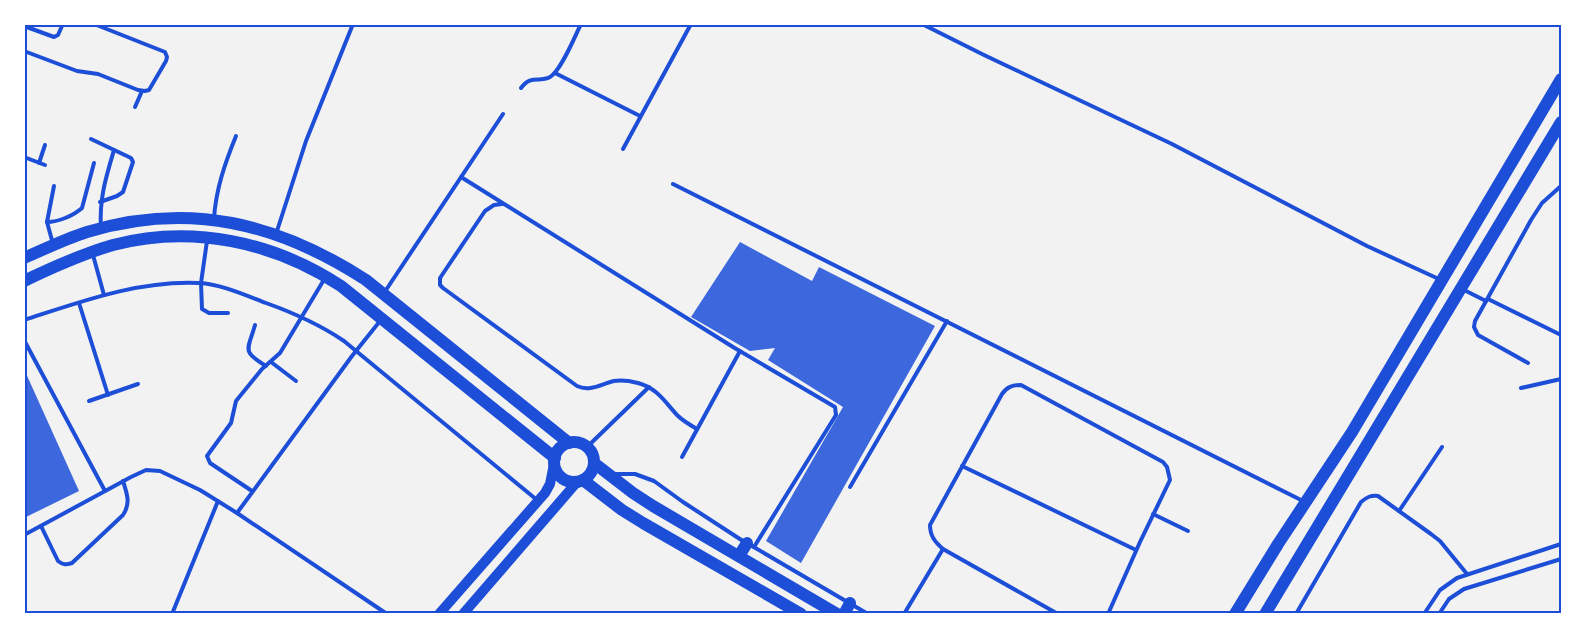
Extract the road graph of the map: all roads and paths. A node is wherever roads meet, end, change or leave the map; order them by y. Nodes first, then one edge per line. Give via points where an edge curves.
1 (94, 24) edge
2 (256, 24) edge
3 (263, 24) edge
4 (353, 24) edge
5 (581, 24) edge
6 (691, 24) edge
7 (922, 24) edge
8 (24, 26) edge
9 (62, 26) dead end
10 (24, 51) edge
11 (555, 73) junction
12 (1561, 78) edge
13 (521, 88) dead end
14 (142, 91) junction
15 (135, 108) dead end
16 (503, 114) dead end
17 (640, 116) junction
18 (1560, 127) edge
19 (236, 136) dead end
20 (91, 139) dead end
21 (45, 145) dead end
22 (622, 149) dead end
23 (114, 150) junction
24 (24, 157) edge
25 (39, 163) junction
26 (93, 163) dead end
27 (45, 165) dead end
28 (461, 177) junction
29 (673, 184) dead end
30 (54, 186) dead end
31 (1561, 186) edge
32 (100, 202) junction
33 (504, 204) junction
34 (214, 219) junction
35 (47, 222) junction
36 (101, 228) junction
37 (276, 234) junction
38 (208, 237) junction
39 (53, 245) junction
40 (92, 252) junction
41 (24, 258) edge
42 (326, 276) junction
43 (24, 281) edge
44 (1442, 281) junction
45 (201, 283) junction
46 (1461, 288) junction
47 (384, 293) junction
48 (104, 295) junction
49 (1487, 300) junction
50 (79, 303) junction
51 (228, 314) dead end
52 (302, 317) junction
53 (382, 319) junction
54 (24, 320) edge
55 (947, 321) junction
56 (255, 325) dead end
57 (1561, 335) edge
58 (24, 340) edge
59 (356, 351) junction
60 (740, 351) junction
61 (271, 362) junction
62 (1528, 363) dead end
63 (266, 366) junction
64 (1561, 379) edge
65 (296, 381) dead end
66 (138, 384) dead end
67 (649, 387) junction
68 (1521, 388) dead end
69 (108, 395) junction
70 (89, 401) dead end
71 (697, 429) junction
72 (1352, 432) junction
73 (1369, 441) junction
74 (569, 443) junction
75 (587, 447) junction
76 (1442, 447) dead end
77 (682, 457) dead end
78 (554, 461) junction
79 (594, 463) junction
80 (963, 466) junction
81 (609, 476) junction
82 (123, 481) junction
83 (580, 481) junction
84 (850, 487) dead end
85 (105, 491) junction
86 (252, 491) junction
87 (218, 500) junction
88 (538, 500) junction
89 (1306, 502) junction
90 (1399, 511) junction
91 (237, 513) junction
92 (1153, 514) junction
93 (41, 526) junction
94 (1188, 531) dead end
95 (24, 535) edge
96 (1561, 537) edge
97 (505, 538) junction
98 (1560, 544) edge
99 (751, 545) junction
100 (519, 549) junction
101 (944, 549) junction
102 (1136, 550) junction
103 (739, 556) junction
104 (1561, 559) edge
105 (1467, 574) junction
106 (847, 609) edge
107 (172, 614) edge
108 (387, 614) edge
109 (439, 614) edge
110 (463, 614) edge
111 (801, 614) edge
112 (837, 614) edge
113 (868, 614) edge
114 (904, 614) edge
115 (1058, 614) edge
116 (1108, 614) edge
117 (1235, 614) edge
118 (1265, 614) edge
119 (1296, 614) edge
120 (1424, 614) edge
121 (1439, 614) edge

1 - 14 lane via 165,52 166,61 152,87
2 - 3 lane
4 - 37 lane via 306,141
5 - 11 lane
6 - 17 lane
7 - 44 lane via 1172,144
8 - 9 lane via 54,37
10 - 14 lane
11 - 13 lane via 545,79 530,80
11 - 17 lane
12 - 44 main road
14 - 15 lane
16 - 28 lane
17 - 22 lane
18 - 46 main road
19 - 34 lane via 219,186
20 - 23 lane
21 - 25 lane
23 - 32 lane
23 - 32 lane via 133,163 123,192
24 - 25 lane
25 - 27 lane
26 - 35 lane via 82,208
28 - 33 lane
28 - 47 lane
29 - 55 lane
30 - 35 lane
31 - 49 lane via 1542,203
32 - 36 lane
33 - 60 lane
33 - 67 lane via 485,211 442,275 443,288 581,388 614,381 638,382
34 - 36 main road via 166,218
34 - 37 main road
35 - 39 lane
36 - 39 main road
37 - 47 main road via 341,264
38 - 40 main road via 156,237
38 - 42 main road via 266,250
38 - 45 lane
39 - 41 main road
40 - 43 main road
40 - 48 lane
42 - 52 lane
42 - 53 main road
44 - 72 main road
45 - 48 lane via 150,286
45 - 51 lane via 202,309
45 - 52 lane
46 - 49 lane
46 - 73 main road
47 - 74 main road
48 - 50 lane
49 - 57 lane
49 - 62 lane via 1475,321 1475,331
50 - 54 lane
50 - 69 lane
52 - 59 lane
52 - 61 lane
53 - 59 lane
53 - 78 main road
55 - 84 lane
55 - 89 lane
56 - 63 lane via 249,353
58 - 85 lane
59 - 86 lane
59 - 88 lane
60 - 71 lane
60 - 99 lane via 833,405 837,412
61 - 63 lane
61 - 65 lane
63 - 86 lane via 236,401 231,423 207,456 210,463
64 - 68 lane
66 - 69 lane
67 - 71 lane
67 - 75 lane
69 - 70 lane
71 - 77 lane
72 - 73 main road
72 - 89 main road
73 - 118 main road
74 - 75 main road
74 - 78 main road via 560,448
75 - 79 main road
76 - 90 lane
78 - 83 main road via 556,471 565,480
78 - 88 main road via 549,484
79 - 81 main road
79 - 83 main road via 588,476
80 - 92 lane via 1002,394 1013,384 1021,385 1163,462 1170,480
80 - 101 lane via 930,525 933,539
80 - 102 lane
81 - 99 lane via 635,474 654,481
81 - 103 main road
82 - 85 lane
82 - 87 lane via 146,470 160,471
82 - 93 lane via 129,504 123,514 72,563 62,565 58,561
83 - 100 main road
83 - 111 main road via 643,523
85 - 93 lane
86 - 91 lane
87 - 91 lane
87 - 107 lane
88 - 97 main road
89 - 117 main road
90 - 105 lane via 1440,541
90 - 119 lane via 1378,496 1361,502
91 - 108 lane
92 - 94 lane
92 - 102 lane
93 - 95 lane
96 - 98 lane
97 - 100 main road
97 - 109 main road
98 - 105 lane
99 - 103 main road
99 - 106 lane
100 - 110 main road
101 - 114 lane
101 - 115 lane
102 - 116 lane
103 - 112 main road
104 - 121 lane via 1464,589 1449,599
105 - 120 lane via 1440,590
106 - 113 lane

